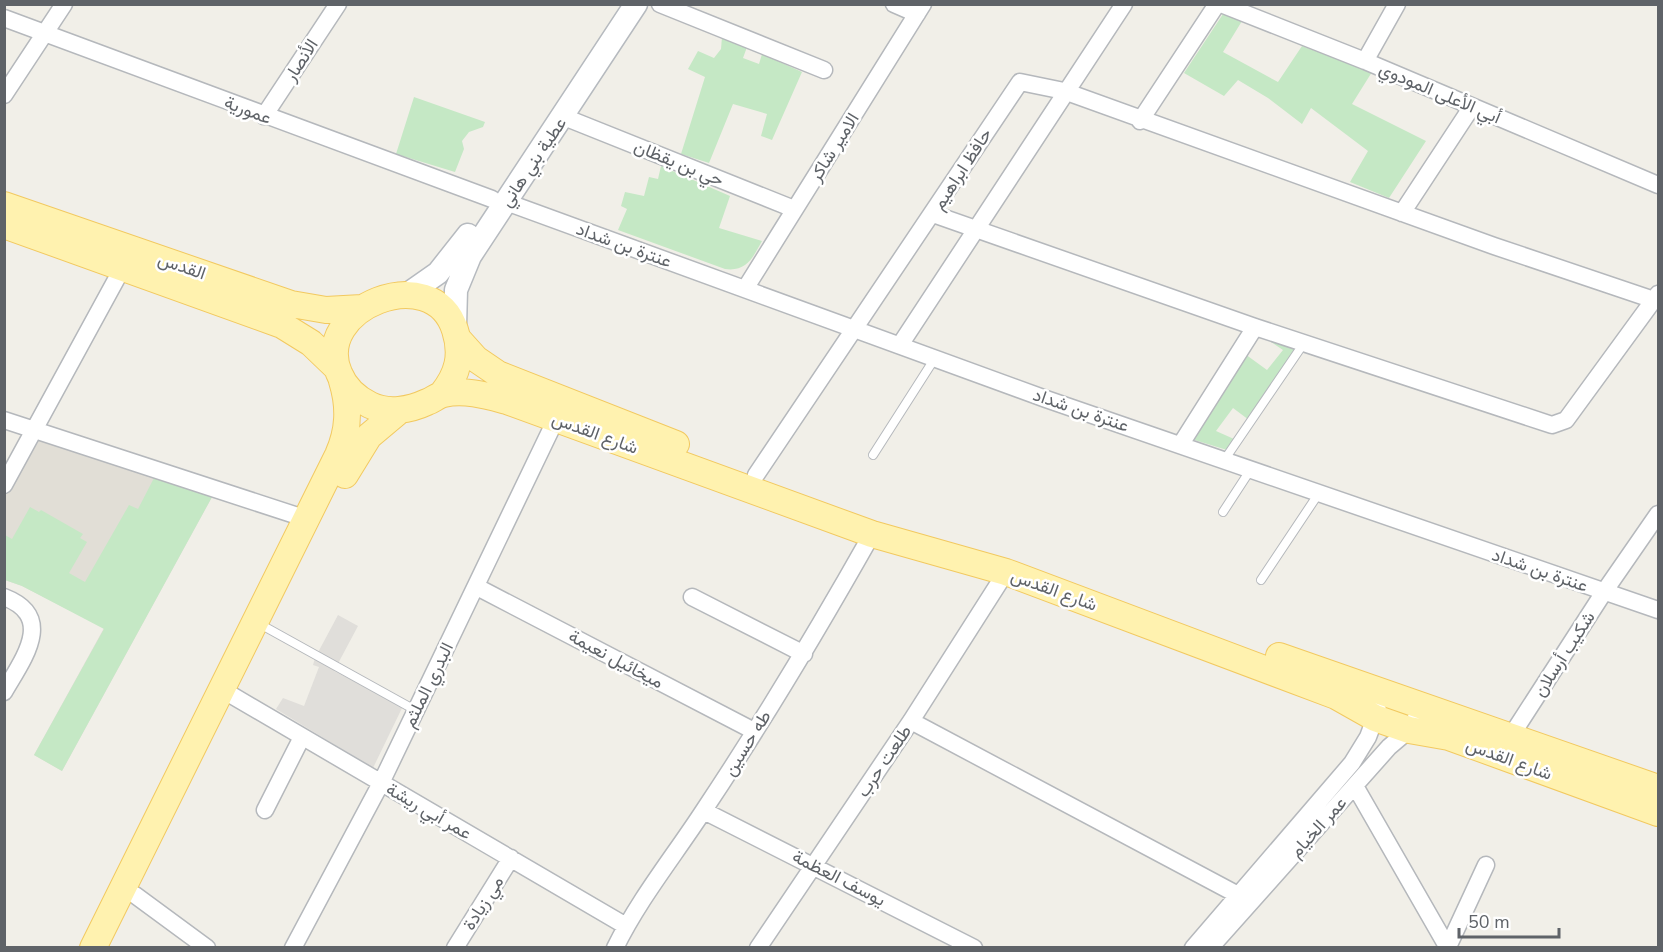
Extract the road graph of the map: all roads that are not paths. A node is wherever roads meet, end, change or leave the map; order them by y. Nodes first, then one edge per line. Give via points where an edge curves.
1 (64, 4) edge
2 (338, 4) edge
3 (622, 4) edge
4 (636, 4) edge
5 (660, 4) edge
6 (894, 4) edge
7 (1124, 4) edge
8 (1219, 4) edge
9 (1397, 4) edge
10 (920, 9) edge
11 (4, 18) edge
12 (45, 32) junction
13 (1365, 61) junction
14 (824, 70) dead end
15 (1064, 91) junction
16 (4, 95) edge
17 (1471, 108) junction
18 (264, 116) junction
19 (564, 117) junction
20 (1140, 121) junction
21 (1659, 185) edge
22 (499, 200) junction
23 (4, 205) edge
24 (794, 209) junction
25 (1402, 213) junction
26 (933, 214) junction
27 (4, 225) edge
28 (975, 229) junction
29 (123, 267) junction
30 (745, 289) junction
31 (408, 294) junction
32 (1656, 297) edge
33 (362, 308) junction
34 (1255, 327) junction
35 (855, 330) junction
36 (456, 333) junction
37 (1304, 344) junction
38 (900, 345) junction
39 (935, 358) junction
40 (339, 374) junction
41 (442, 394) junction
42 (400, 410) junction
43 (556, 418) junction
44 (4, 420) edge
45 (36, 430) junction
46 (1181, 444) junction
47 (873, 455) dead end
48 (1225, 459) junction
49 (1251, 468) junction
50 (756, 475) junction
51 (4, 485) edge
52 (1319, 492) junction
53 (1223, 512) dead end
54 (1659, 514) edge
55 (307, 519) junction
56 (872, 534) junction
57 (1006, 572) junction
58 (1261, 580) dead end
59 (477, 587) junction
60 (1604, 592) junction
61 (4, 597) edge
62 (692, 597) dead end
63 (1659, 610) edge
64 (267, 628) junction
65 (804, 654) junction
66 (4, 692) edge
67 (1384, 693) junction
68 (233, 696) junction
69 (1423, 706) junction
70 (415, 710) junction
71 (1375, 718) junction
72 (911, 721) junction
73 (1409, 730) junction
74 (754, 731) junction
75 (1511, 736) junction
76 (302, 737) junction
77 (381, 783) junction
78 (1355, 786) junction
79 (1659, 788) edge
80 (265, 810) dead end
81 (704, 811) junction
82 (1659, 813) edge
83 (511, 858) junction
84 (814, 865) junction
85 (1486, 866) dead end
86 (135, 895) junction
87 (1238, 895) junction
88 (626, 926) junction
89 (1204, 945) edge
90 (1448, 947) edge
91 (93, 948) edge
92 (108, 948) edge
93 (207, 948) edge
94 (293, 948) edge
95 (455, 948) edge
96 (615, 948) edge
97 (758, 948) edge
98 (974, 948) edge

1 - 12 street
2 - 18 street, الأنصار
3 - 22 main road
4 - 19 main road, عطية بني هاني
5 - 14 street
6 - 10 street
7 - 15 street
8 - 13 street, أبي الأعلى المودوي
8 - 20 street
9 - 13 street
10 - 24 street, الامير شاكر
11 - 12 street, عمورية
12 - 16 street
12 - 18 street, عمورية
13 - 17 street, أبي الأعلى المودوي
15 - 20 street, حافظ ابراهيم
15 - 26 street, حافظ ابراهيم via 1020,82
15 - 28 street
17 - 21 street, أبي الأعلى المودوي
17 - 25 street
18 - 22 street, عمورية
19 - 22 main road, عطية بني هاني
19 - 24 street, حي بن يقظان
20 - 25 street, حافظ ابراهيم
22 - 30 street, عنترة بن شداد
22 - 31 main road via 438,273
22 - 36 main road, عطية بني هاني via 461,273 456,290
23 - 33 main road, القدس via 291,304 326,310
24 - 30 street, الامير شاكر
25 - 32 street, حافظ ابراهيم
26 - 28 street
26 - 35 street, حافظ ابراهيم
27 - 29 main road, القدس
28 - 34 street
28 - 38 street
29 - 40 main road, القدس via 282,325 311,343
29 - 45 street
30 - 35 street, عنترة بن شداد
31 - 33 main road
31 - 36 main road via 426,297 441,307
32 - 37 street via 1566,420 1558,425
33 - 40 main road via 340,334 336,350
34 - 37 street
34 - 46 street
35 - 38 street, عنترة بن شداد
35 - 50 street, حافظ ابراهيم
36 - 41 main road via 460,354 457,369
36 - 50 main road via 476,359 510,380
37 - 48 lane
38 - 39 street, عنترة بن شداد
39 - 46 street, عنترة بن شداد
39 - 47 lane
40 - 42 main road via 350,391 373,407
40 - 55 main road via 348,411 344,441
41 - 42 main road
41 - 43 main road, شارع القدس via 494,398
42 - 64 main road via 378,426 360,447
43 - 56 main road, شارع القدس
43 - 59 street, البدري الملثم
44 - 45 street
45 - 51 street
45 - 55 street
46 - 48 street, عنترة بن شداد
48 - 49 street, عنترة بن شداد
49 - 52 street, عنترة بن شداد
49 - 53 lane
50 - 67 main road
52 - 58 lane
52 - 60 street, عنترة بن شداد
54 - 60 street, شكيب أرسلان
55 - 91 main road
56 - 57 main road, شارع القدس
56 - 65 street, طه حسين
57 - 71 main road, شارع القدس via 1336,696
57 - 72 street, طلعت حرب
59 - 70 street, البدري الملثم
59 - 74 street, ميخائيل نعيمة
60 - 63 street, عنترة بن شداد
60 - 75 street, شكيب أرسلان
61 - 66 street via 18,602 33,625 27,649
62 - 65 street
64 - 68 main road
64 - 70 lane
65 - 74 street, طه حسين
67 - 69 main road
67 - 71 street, عمر الخيام
68 - 76 street, عمر أبي ريشة
68 - 86 main road
69 - 73 street, عمر الخيام
69 - 75 main road
70 - 77 street, البدري الملثم
71 - 73 main road, شارع القدس
71 - 87 street, عمر الخيام via 1352,763
72 - 84 street, طلعت حرب
72 - 87 street
73 - 78 street, عمر الخيام
73 - 82 main road, شارع القدس via 1449,737
74 - 81 street, طه حسين
75 - 79 main road
76 - 77 street, عمر أبي ريشة
76 - 80 street
77 - 83 street, عمر أبي ريشة
77 - 94 street, البدري الملثم
78 - 89 street, عمر الخيام
78 - 90 street
81 - 84 street, يوسف العظمة
81 - 88 street, طه حسين
83 - 88 street, عمر أبي ريشة
83 - 95 street, مي زيادة
84 - 97 street, طلعت حرب
84 - 98 street, يوسف العظمة
85 - 90 street
86 - 92 main road
86 - 93 street
87 - 89 street, عمر الخيام
88 - 96 street, طه حسين

